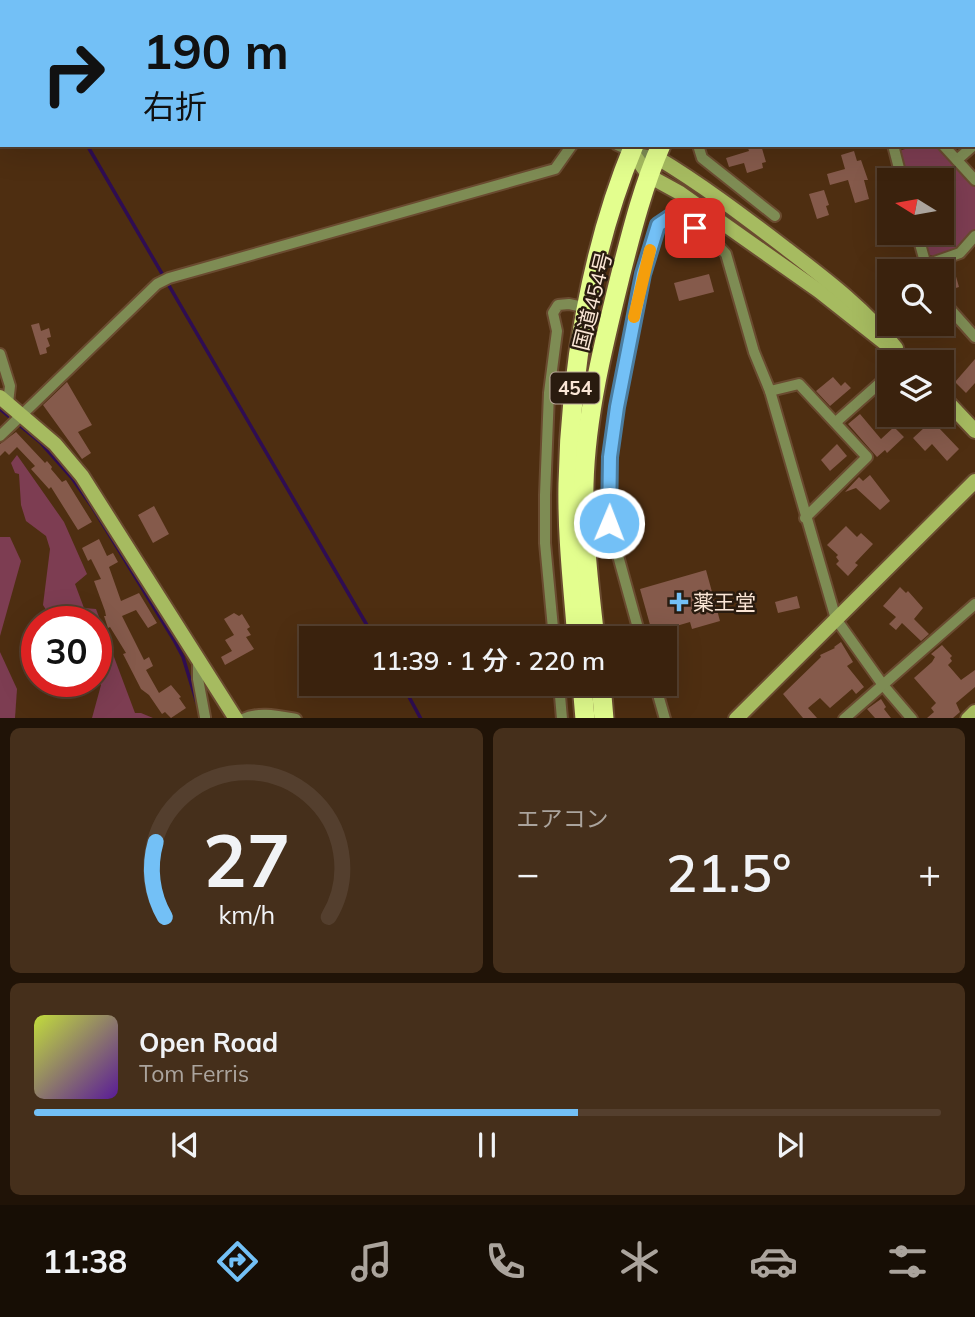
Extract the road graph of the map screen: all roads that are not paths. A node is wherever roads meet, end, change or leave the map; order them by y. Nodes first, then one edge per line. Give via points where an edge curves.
1 (571, 147) edge
2 (699, 147) edge
3 (894, 147) edge
4 (945, 147) edge
5 (973, 147) edge
6 (628, 148) edge
7 (658, 151) edge
8 (957, 160) junction
9 (899, 168) edge
10 (649, 176) junction
11 (975, 180) edge
12 (775, 216) dead end
13 (975, 236) edge
14 (947, 259) edge
15 (588, 308) junction
16 (954, 313) edge
17 (975, 337) edge
18 (891, 350) edge
19 (897, 350) edge
20 (0, 354) edge
21 (877, 386) edge
22 (770, 391) junction
23 (4, 400) edge
24 (954, 409) edge
25 (21, 414) junction
26 (836, 422) junction
27 (975, 431) edge
28 (0, 436) edge
29 (975, 481) edge
30 (805, 518) junction
31 (975, 604) edge
32 (836, 619) junction
33 (553, 626) edge
34 (576, 626) edge
35 (594, 626) edge
36 (637, 626) edge
37 (198, 658) junction
38 (883, 685) junction
39 (560, 696) edge
40 (583, 696) edge
41 (602, 696) edge
42 (658, 696) edge
43 (205, 717) dead end
44 (235, 718) edge
45 (245, 718) edge
46 (288, 718) edge
47 (562, 718) edge
48 (585, 718) edge
49 (604, 718) edge
50 (665, 718) edge
51 (737, 718) edge
52 (845, 718) edge
53 (911, 718) edge

1 - 25 street via 555,169 169,278 157,284
2 - 12 street via 702,158
3 - 9 street
4 - 8 street
5 - 8 street
6 - 7 street
6 - 10 street
6 - 15 highway, 国道454号 / 454
7 - 10 highway, 国道454号 / 454
7 - 19 street via 828,281 882,330
8 - 11 street
10 - 18 street via 819,291
10 - 35 highway, 国道454号 / 454 via 611,313 589,426 585,533
13 - 14 street via 960,253
15 - 33 street via 558,305 553,313 557,331 545,495
15 - 34 highway, 国道454号 / 454 via 577,365 568,485
16 - 17 street
20 - 23 street via 10,386
21 - 26 street
22 - 26 street via 799,384
22 - 30 street
22 - 36 street via 726,254 712,238 679,217 670,217 658,225 643,274 610,457 609,523
23 - 25 street
24 - 27 street
25 - 28 street
25 - 37 street via 82,476
26 - 30 street via 867,457
29 - 32 street
30 - 32 street
31 - 38 street
32 - 38 street
32 - 51 street
37 - 43 street
37 - 44 street
38 - 52 street
38 - 53 street
39 - 47 street
40 - 48 highway
41 - 49 highway
42 - 50 street
45 - 46 street

